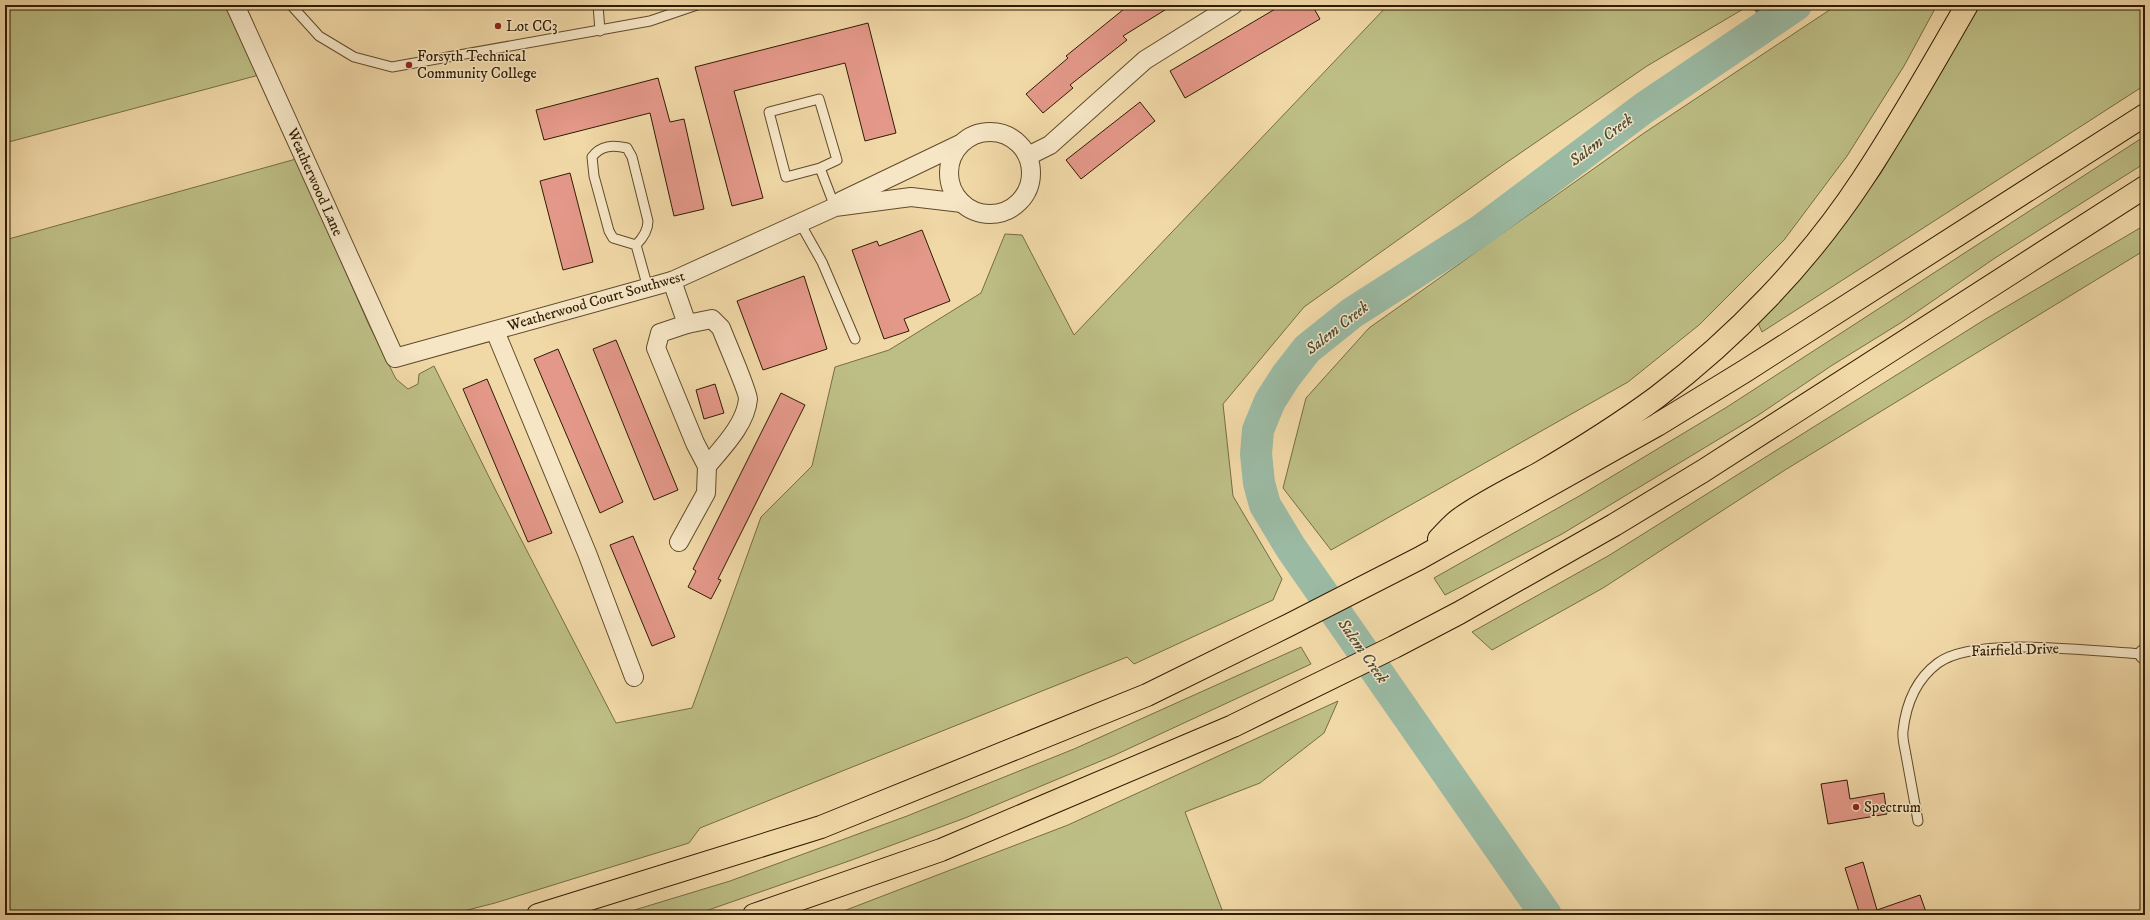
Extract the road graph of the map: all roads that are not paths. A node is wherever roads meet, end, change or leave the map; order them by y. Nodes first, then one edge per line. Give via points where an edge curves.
1 (235, 5) edge
2 (291, 5) edge
3 (598, 5) edge
4 (697, 5) edge
5 (1233, 5) edge
6 (1967, 5) edge
7 (600, 31) junction
8 (2145, 115) edge
9 (960, 144) junction
10 (1028, 156) junction
11 (820, 168) junction
12 (2142, 191) edge
13 (962, 203) junction
14 (835, 207) junction
15 (800, 223) junction
16 (636, 245) junction
17 (672, 282) junction
18 (648, 288) junction
19 (687, 324) junction
20 (495, 331) junction
21 (855, 339) dead end
22 (395, 358) joint
23 (707, 466) junction
24 (679, 542) dead end
25 (1420, 558) junction
26 (2145, 655) edge
27 (634, 677) dead end
28 (1918, 821) dead end
29 (538, 915) edge
30 (754, 915) edge

1 - 22 street, Weatherwood Lane
2 - 7 lane via 319,36 354,57 392,67
3 - 7 lane
4 - 7 lane via 650,21
5 - 10 street via 1145,60 1050,145
6 - 25 highway via 1901,120 1862,181 1790,273 1744,321 1696,366 1658,396 1593,441 1460,518
8 - 25 highway via 1739,376 1602,457
9 - 10 street, Weatherwood Court Southwest via 971,136 997,132 1010,136 1021,144
9 - 13 street, Weatherwood Court Southwest via 949,167 949,180 954,193
9 - 14 street, Weatherwood Court Southwest via 844,198
10 - 13 street, Weatherwood Court Southwest via 1032,169 1031,184 1025,196 1014,206 1002,213 988,214 974,211
11 - 11 lane via 786,177 768,112 819,99 837,160
11 - 14 lane
12 - 30 highway via 1703,471 1614,525 1458,613 1233,726 941,850
13 - 14 street, Weatherwood Court Southwest via 911,197
14 - 15 street, Weatherwood Court Southwest
15 - 17 street, Weatherwood Court Southwest
15 - 21 lane via 822,262
16 - 16 lane via 613,238 609,231 594,176 592,157 606,147 627,148 632,157 648,221 648,228 642,240
16 - 18 lane
17 - 18 street, Weatherwood Court Southwest
17 - 19 street
18 - 20 street, Weatherwood Court Southwest
19 - 23 street via 660,333 656,348
19 - 23 street via 712,319 721,328 748,398 744,415 726,444
20 - 22 street, Weatherwood Court Southwest
20 - 27 street via 587,553
23 - 24 street via 706,493
25 - 29 highway via 1147,695 821,826
26 - 28 lane, Fairfield Drive via 2096,649 2015,648 1958,653 1938,663 1920,680 1908,703 1903,733

